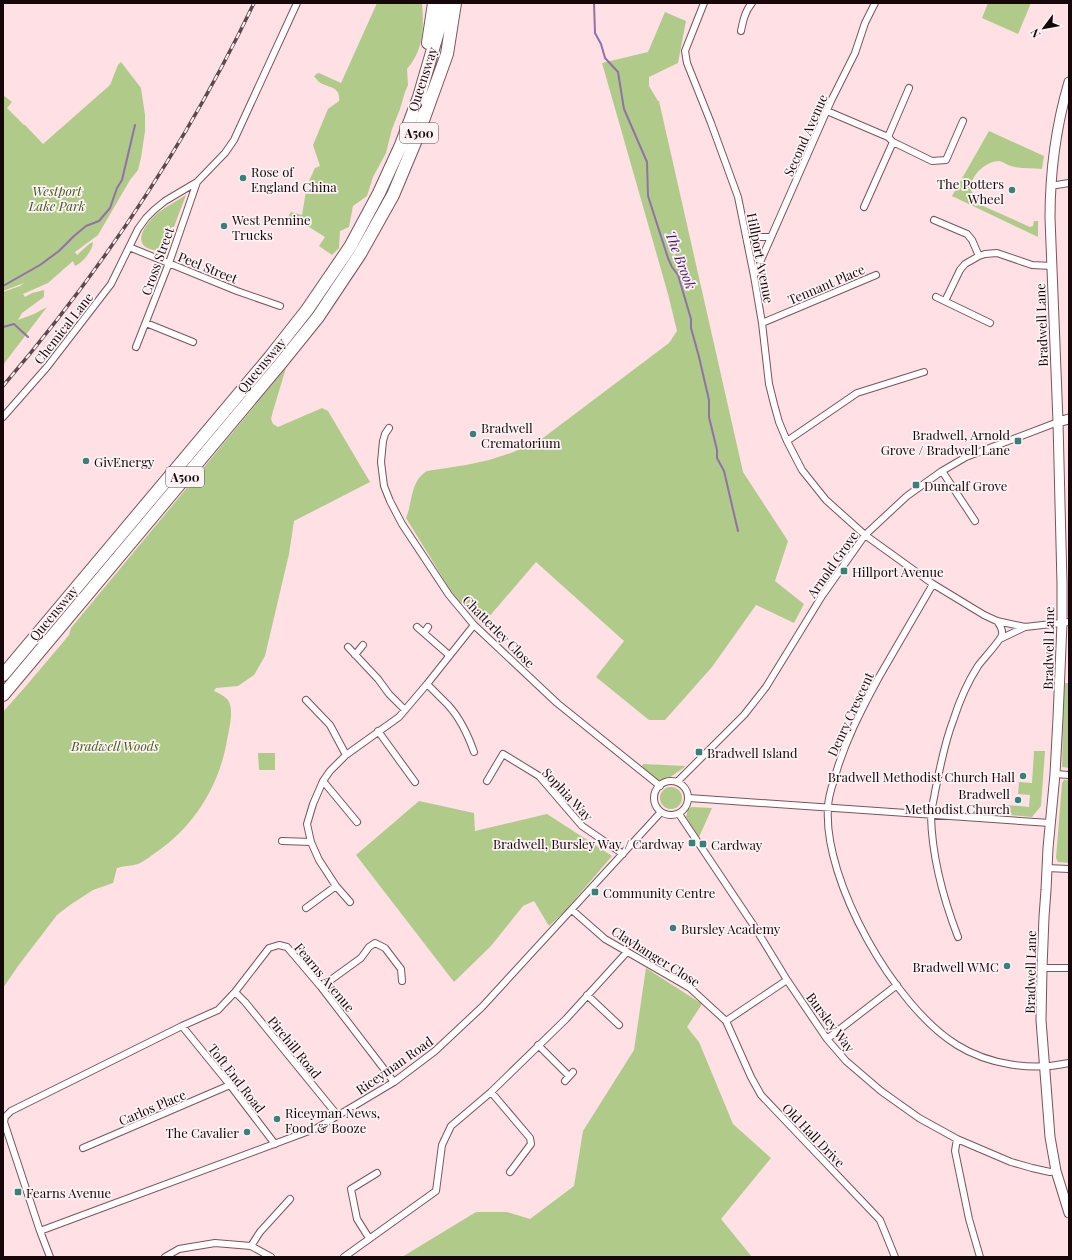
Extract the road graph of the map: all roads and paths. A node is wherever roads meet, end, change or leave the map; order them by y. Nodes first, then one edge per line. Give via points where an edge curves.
1 (297, 3) edge
2 (434, 3) edge
3 (443, 3) edge
4 (455, 3) edge
5 (461, 3) edge
6 (704, 3) edge
7 (752, 3) edge
8 (875, 3) edge
9 (741, 31) dead end
10 (447, 54) junction
11 (1069, 82) edge
12 (909, 88) dead end
13 (419, 97) junction
14 (1067, 98) edge
15 (827, 111) junction
16 (963, 121) dead end
17 (953, 125) dead end
18 (960, 128) junction
19 (888, 137) junction
20 (893, 142) junction
21 (197, 182) junction
22 (1069, 183) edge
23 (1050, 186) junction
24 (864, 207) dead end
25 (934, 220) dead end
26 (746, 237) junction
27 (771, 238) junction
28 (129, 247) junction
29 (979, 256) junction
30 (169, 263) junction
31 (1052, 266) junction
32 (876, 275) dead end
33 (754, 276) junction
34 (936, 297) dead end
35 (945, 301) junction
36 (280, 306) dead end
37 (146, 323) junction
38 (762, 323) junction
39 (990, 323) dead end
40 (193, 342) dead end
41 (136, 347) dead end
42 (924, 372) dead end
43 (3, 417) edge
44 (1069, 419) edge
45 (1058, 422) junction
46 (390, 428) dead end
47 (787, 441) junction
48 (942, 471) junction
49 (975, 521) dead end
50 (1065, 529) edge
51 (864, 535) junction
52 (932, 584) junction
53 (997, 621) junction
54 (1065, 623) edge
55 (474, 625) junction
56 (417, 627) dead end
57 (428, 627) dead end
58 (1025, 627) junction
59 (424, 633) junction
60 (1000, 639) junction
61 (363, 646) dead end
62 (348, 647) dead end
63 (355, 655) junction
64 (449, 656) junction
65 (3, 675) edge
66 (427, 684) junction
67 (3, 695) edge
68 (306, 700) dead end
69 (405, 710) junction
70 (378, 731) junction
71 (474, 752) dead end
72 (346, 755) junction
73 (1055, 774) junction
74 (1069, 775) edge
75 (323, 781) junction
76 (487, 781) dead end
77 (415, 782) dead end
78 (677, 782) junction
79 (660, 786) junction
80 (689, 798) junction
81 (828, 808) junction
82 (661, 812) junction
83 (679, 814) junction
84 (931, 814) junction
85 (357, 822) dead end
86 (1050, 823) junction
87 (282, 841) dead end
88 (311, 842) junction
89 (623, 854) junction
90 (1047, 868) junction
91 (1069, 869) edge
92 (336, 886) junction
93 (350, 902) dead end
94 (306, 908) dead end
95 (572, 910) junction
96 (958, 937) dead end
97 (627, 952) junction
98 (1042, 968) junction
99 (1069, 968) edge
100 (786, 980) junction
101 (402, 981) dead end
102 (897, 985) junction
103 (321, 987) junction
104 (235, 992) junction
105 (587, 995) junction
106 (726, 1021) junction
107 (619, 1025) dead end
108 (182, 1026) junction
109 (827, 1039) junction
110 (538, 1045) junction
111 (1069, 1063) edge
112 (1045, 1066) junction
113 (569, 1076) dead end
114 (394, 1082) junction
115 (230, 1085) junction
116 (491, 1092) junction
117 (338, 1116) junction
118 (957, 1139) junction
119 (275, 1144) junction
120 (83, 1148) dead end
121 (511, 1168) dead end
122 (1056, 1171) junction
123 (378, 1173) dead end
124 (290, 1199) dead end
125 (1069, 1213) edge
126 (40, 1231) junction
127 (369, 1238) junction
128 (251, 1246) junction
129 (50, 1257) edge
130 (165, 1257) edge
131 (271, 1257) edge
132 (344, 1257) edge
133 (895, 1257) edge
134 (980, 1257) edge

1 - 21 street via 234,140
2 - 13 highway
3 - 13 highway, Queensway / A500 via 440,25
4 - 10 highway, Queensway / A500
5 - 10 highway
6 - 26 street, Hillport Avenue via 685,51 687,63 732,178
7 - 9 street
8 - 15 street, Second Avenue via 855,53
10 - 67 highway, Queensway / A500 via 393,195 360,254 318,317
11 - 14 street, Bradwell Lane
12 - 19 street
13 - 65 highway, Queensway / A500 via 379,193 350,247 307,310
14 - 23 street, Bradwell Lane via 1056,141
15 - 19 street
15 - 27 street, Second Avenue
16 - 18 street
17 - 18 street
18 - 20 street via 946,160 932,161
19 - 20 street
20 - 24 street
21 - 28 street, Chemical Lane via 154,210 138,229
21 - 30 street, Cross Street
22 - 23 street
23 - 31 street, Bradwell Lane
25 - 29 street via 967,234
26 - 27 street
26 - 33 street, Hillport Avenue
27 - 33 street, Second Avenue
28 - 30 street, Peel Street
28 - 43 street, Chemical Lane via 111,284 47,367
29 - 31 street via 997,253 1032,265
29 - 35 street via 960,270
30 - 36 street, Peel Street
30 - 37 street, Cross Street
31 - 45 street, Bradwell Lane
32 - 38 street, Tennant Place
33 - 38 street, Hillport Avenue
34 - 35 street
35 - 39 street
37 - 40 street
37 - 41 street, Cross Street
38 - 47 street, Hillport Avenue via 771,390
42 - 47 street via 857,394
44 - 45 street
45 - 48 street, Arnold Grove via 966,457
45 - 50 street, Bradwell Lane
46 - 55 street, Chatterley Close via 383,441 381,462 384,486 390,501 402,524 449,595
47 - 51 street, Hillport Avenue via 802,470 826,500
48 - 49 street
48 - 51 street, Arnold Grove via 907,496
50 - 54 street, Bradwell Lane
51 - 52 street, Hillport Avenue
51 - 78 street, Arnold Grove via 822,596 766,687 744,715
52 - 53 street, Hillport Avenue
52 - 81 street, Denry Crescent via 868,698 846,744 838,763
53 - 58 street, Hillport Avenue
53 - 60 street via 1002,631
54 - 58 street, Hillport Avenue
54 - 73 street, Bradwell Lane
55 - 64 street
55 - 79 street, Chatterley Close via 557,703
56 - 59 street
57 - 59 street
58 - 60 street
59 - 64 street
60 - 84 street via 978,667 960,699 941,763
61 - 63 street
62 - 63 street
63 - 69 street
64 - 66 street
66 - 69 street
66 - 71 street via 456,716
68 - 72 street via 330,725
69 - 70 street
70 - 72 street
70 - 77 street
72 - 75 street via 330,770
73 - 74 street
73 - 86 street, Bradwell Lane
75 - 85 street
75 - 88 street via 307,824
76 - 89 street, Sophia Way via 503,754 539,776 582,826
78 - 79 street via 668,781
78 - 80 street via 686,789
79 - 82 street via 654,801
80 - 81 street
80 - 83 street via 685,809
81 - 84 street
81 - 102 street, Denry Crescent via 829,833 838,877 864,934
82 - 83 street via 667,815
82 - 89 street, Riceyman Road
83 - 100 street, Bursley Way via 754,926
84 - 86 street
84 - 96 street via 941,883
86 - 90 street, Bradwell Lane
87 - 88 street
88 - 92 street via 318,860
89 - 95 street, Riceyman Road
90 - 91 street
90 - 98 street, Bradwell Lane
92 - 93 street
92 - 94 street
95 - 97 street, Clayhanger Close via 605,939
95 - 114 street, Riceyman Road via 482,1007 435,1051
97 - 105 street
97 - 106 street, Clayhanger Close via 690,988
98 - 99 street
98 - 112 street, Bradwell Lane
100 - 106 street
100 - 109 street, Bursley Way
101 - 103 street via 401,969 385,948 375,944 368,947 361,958
102 - 109 street
102 - 112 street, Denry Crescent via 910,1003 940,1034 957,1045 995,1061 1024,1066
103 - 104 street, Fearns Avenue via 287,947 279,945 269,948
103 - 114 street, Fearns Avenue
104 - 108 street, Fearns Avenue via 218,1010
104 - 117 street, Pirehill Road via 246,1002
105 - 107 street
105 - 110 street
106 - 133 street, Old Hall Drive via 761,1095 880,1220
108 - 115 street, Toft End Road
108 - 126 street, Fearns Avenue via 11,1111 5,1117 4,1122
109 - 118 street, Bursley Way via 846,1061 881,1091 919,1118
110 - 113 street
110 - 116 street
111 - 112 street, Denry Crescent
112 - 122 street, Bradwell Lane via 1050,1137
114 - 117 street, Riceyman Road
115 - 119 street, Toft End Road
115 - 120 street, Carlos Place
116 - 121 street via 530,1138 531,1144
116 - 127 street via 451,1126 442,1146 436,1191
117 - 119 street, Riceyman Road via 316,1128
118 - 122 street, Bursley Way via 1011,1162 1038,1170
118 - 134 street via 955,1151
119 - 126 street, Riceyman Road
122 - 125 street, Bradwell Lane
123 - 127 street via 351,1189 357,1219
124 - 128 street via 260,1232
126 - 129 street, Fearns Avenue
127 - 132 street
128 - 130 street via 215,1243 179,1249
128 - 131 street

